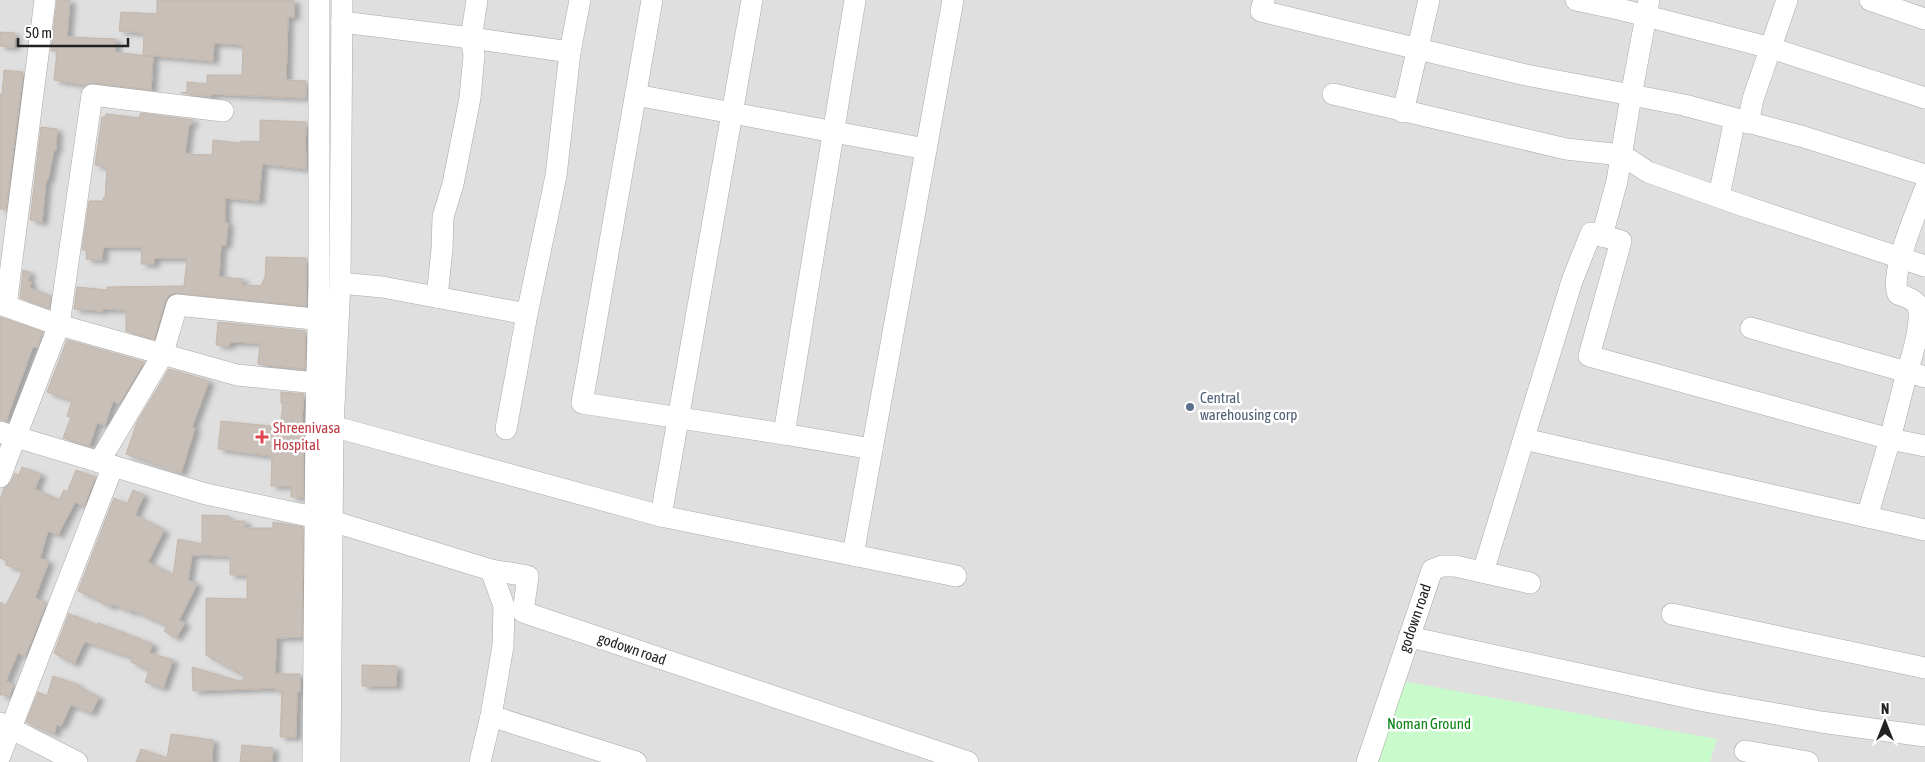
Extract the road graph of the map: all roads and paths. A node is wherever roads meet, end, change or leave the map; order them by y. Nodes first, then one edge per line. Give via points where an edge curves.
1 (45, 0) edge
2 (319, 0) edge
3 (342, 0) edge
4 (477, 0) edge
5 (580, 0) edge
6 (652, 0) edge
7 (752, 0) edge
8 (855, 0) edge
9 (953, 0) edge
10 (1264, 0) edge
11 (1429, 0) edge
12 (1576, 0) edge
13 (1787, 0) edge
14 (1870, 0) edge
15 (1648, 9) edge
16 (1925, 19) edge
17 (342, 22) junction
18 (471, 38) junction
19 (1771, 48) junction
20 (1417, 50) junction
21 (570, 52) junction
22 (1333, 94) dead end
23 (636, 95) junction
24 (1631, 96) junction
25 (1925, 98) edge
26 (223, 111) dead end
27 (1402, 112) junction
28 (732, 113) junction
29 (1741, 121) junction
30 (833, 132) junction
31 (926, 149) junction
32 (1622, 156) junction
33 (1925, 175) edge
34 (1925, 189) edge
35 (1719, 196) junction
36 (1602, 236) junction
37 (1900, 258) junction
38 (1925, 266) edge
39 (340, 283) junction
40 (437, 297) junction
41 (3, 305) edge
42 (527, 314) junction
43 (328, 321) junction
44 (59, 325) junction
45 (1752, 328) dead end
46 (162, 355) junction
47 (1916, 374) edge
48 (317, 383) junction
49 (679, 418) junction
50 (324, 424) junction
51 (506, 429) dead end
52 (784, 434) junction
53 (8, 435) edge
54 (1524, 439) junction
55 (1890, 439) junction
56 (1925, 446) edge
57 (872, 449) junction
58 (106, 464) junction
59 (0, 477) edge
60 (661, 516) junction
61 (1867, 517) junction
62 (324, 519) junction
63 (1925, 530) edge
64 (853, 555) junction
65 (492, 570) junction
66 (1484, 572) junction
67 (956, 576) dead end
68 (1530, 583) dead end
69 (1672, 614) dead end
70 (1409, 637) junction
71 (1925, 668) edge
72 (492, 716) junction
73 (5, 726) edge
74 (1925, 736) edge
75 (1745, 751) dead end
76 (0, 756) edge
77 (77, 762) edge
78 (313, 762) edge
79 (330, 762) edge
80 (480, 762) edge
81 (636, 762) edge
82 (968, 762) edge
83 (1367, 762) edge
84 (1808, 762) edge

1 - 41 street
2 - 43 street
3 - 17 street
4 - 18 street
5 - 21 street
6 - 23 street
7 - 28 street
8 - 30 street
9 - 31 street
10 - 20 street via 1262,10
11 - 20 street
12 - 15 street via 1623,10
13 - 19 street
14 - 16 street
15 - 19 street
15 - 24 street
17 - 18 street
17 - 39 street
18 - 21 street
18 - 40 street via 474,55 470,98 453,184 442,217
19 - 25 street
19 - 29 street via 1753,99
20 - 24 street
20 - 27 street
21 - 42 street via 556,176
22 - 27 street
23 - 28 street
23 - 49 street via 582,403
24 - 29 street via 1684,105
24 - 32 street
26 - 44 street via 92,95
27 - 32 street via 1566,149
28 - 30 street
28 - 49 street
29 - 33 street
29 - 35 street
30 - 31 street
30 - 52 street
31 - 57 street
32 - 35 street via 1648,172
32 - 36 street
34 - 37 street
35 - 37 street
36 - 54 street via 1591,233 1572,281
36 - 55 street via 1622,241 1590,356
37 - 38 street
37 - 47 street via 1895,288 1898,294 1917,303 1921,310
39 - 40 street
39 - 43 street
40 - 42 street
41 - 44 street
42 - 51 street
43 - 46 street via 177,305
43 - 48 street
43 - 50 street
44 - 46 street
44 - 53 street
45 - 47 street
46 - 48 street via 237,375
46 - 58 street
47 - 55 street
48 - 50 street
49 - 52 street
49 - 60 street
50 - 60 street
50 - 62 street
52 - 57 street
53 - 58 street, godown road
53 - 59 street
54 - 61 street
54 - 66 street
55 - 56 street
55 - 61 street
57 - 64 street
58 - 62 street, godown road via 206,494
58 - 73 street
60 - 64 street
61 - 63 street
62 - 65 street, godown road
62 - 78 street
62 - 79 street
64 - 67 street
65 - 72 street via 504,606 503,646
65 - 82 street, godown road via 528,576 523,612
66 - 68 street, godown road
66 - 70 street, godown road via 1455,566 1432,570
69 - 71 street
70 - 74 street via 1704,701
70 - 83 street, godown road
72 - 80 street
72 - 81 street
73 - 76 street
73 - 77 street
75 - 84 street

